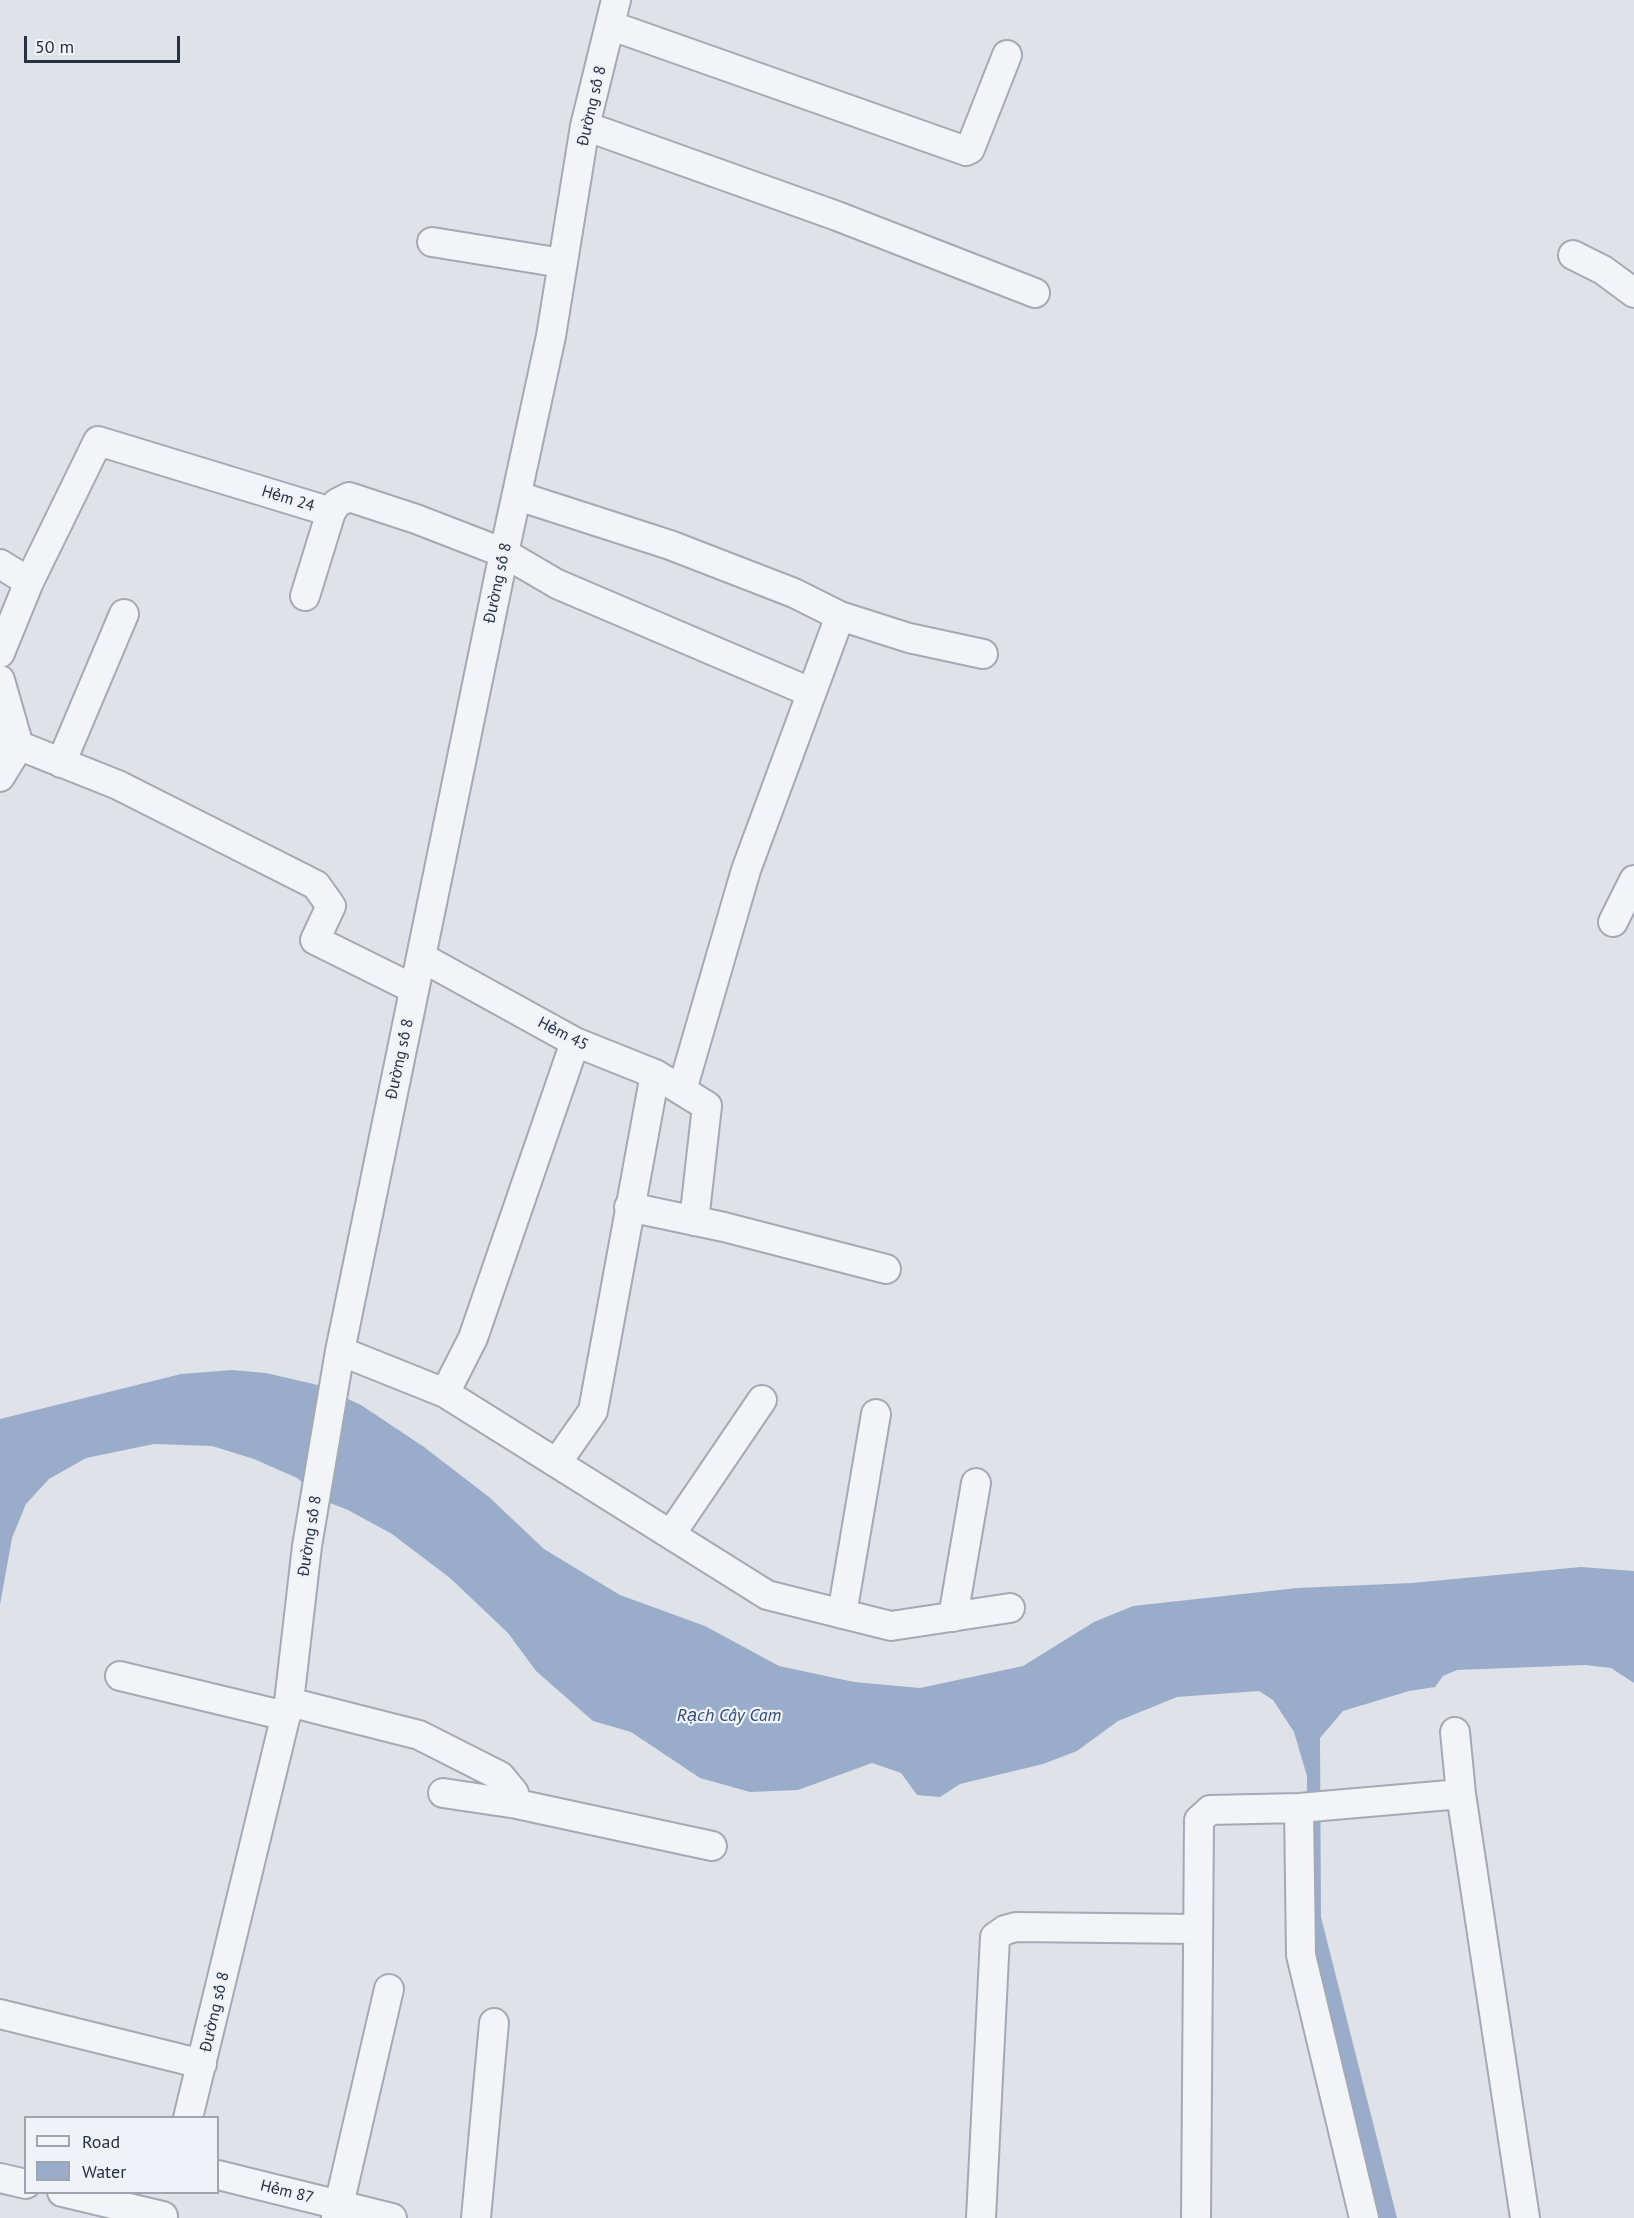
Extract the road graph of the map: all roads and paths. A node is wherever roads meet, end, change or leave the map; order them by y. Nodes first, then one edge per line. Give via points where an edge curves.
1 (614, 13) edge
2 (1007, 55) dead end
3 (585, 126) junction
4 (432, 242) dead end
5 (1574, 255) dead end
6 (562, 263) junction
7 (1035, 293) dead end
8 (1634, 293) edge
9 (518, 496) junction
10 (331, 512) junction
11 (504, 553) junction
12 (0, 564) edge
13 (29, 582) junction
14 (305, 596) dead end
15 (124, 614) dead end
16 (840, 616) junction
17 (0, 653) edge
18 (983, 654) dead end
19 (0, 680) edge
20 (810, 692) junction
21 (9, 742) edge
22 (62, 763) junction
23 (0, 777) edge
24 (1634, 880) edge
25 (1613, 922) dead end
26 (421, 957) junction
27 (414, 989) junction
28 (575, 1042) junction
29 (655, 1074) junction
30 (682, 1090) junction
31 (629, 1206) junction
32 (694, 1221) junction
33 (886, 1269) dead end
34 (339, 1358) junction
35 (445, 1393) junction
36 (762, 1400) dead end
37 (876, 1414) dead end
38 (558, 1461) junction
39 (976, 1483) dead end
40 (670, 1534) junction
41 (1010, 1608) dead end
42 (842, 1614) junction
43 (953, 1617) junction
44 (120, 1676) dead end
45 (287, 1709) junction
46 (1455, 1732) dead end
47 (443, 1793) dead end
48 (1461, 1794) junction
49 (517, 1804) junction
50 (1299, 1808) junction
51 (712, 1846) dead end
52 (1198, 1929) junction
53 (389, 1989) dead end
54 (0, 2014) edge
55 (494, 2023) dead end
56 (202, 2064) junction
57 (189, 2116) edge
58 (219, 2175) edge
59 (0, 2178) edge
60 (24, 2184) edge
61 (68, 2194) edge
62 (164, 2209) edge
63 (338, 2212) edge
64 (392, 2218) edge
65 (476, 2218) edge
66 (981, 2218) edge
67 (1196, 2218) edge
68 (1364, 2218) edge
69 (1525, 2218) edge

1 - 2 street via 966,151
1 - 3 street, Đường số 8
3 - 6 street, Đường số 8
3 - 7 street via 837,216
4 - 6 street
5 - 8 street
6 - 9 street, Đường số 8
9 - 11 street, Đường số 8
9 - 16 street via 670,545 794,593
10 - 11 street, Hẻm 24 via 349,497
10 - 13 street, Hẻm 24 via 98,441
10 - 14 street
11 - 20 street via 557,584
11 - 26 street, Đường số 8
12 - 13 street
13 - 17 street
15 - 22 street
16 - 18 street via 909,638
16 - 20 street
19 - 21 street
20 - 30 street via 746,870
21 - 22 street
21 - 23 street
22 - 27 street via 118,785 316,885 331,906 315,940
24 - 25 street
26 - 27 street, Đường số 8
26 - 28 street, Hẻm 45
27 - 34 street, Đường số 8
28 - 29 street, Hẻm 45
28 - 35 street via 473,1338
29 - 30 street, Hẻm 45
29 - 31 street
30 - 32 street, Hẻm 45 via 707,1106
31 - 32 street
31 - 38 street via 593,1411
32 - 33 street
34 - 35 street
34 - 45 street, Đường số 8 via 307,1546
35 - 38 street
36 - 40 street
37 - 42 street
38 - 40 street
39 - 43 street
40 - 42 street via 767,1595
41 - 43 street
42 - 43 street via 891,1626
44 - 45 street
45 - 49 street via 419,1735 500,1776 514,1793
45 - 56 street, Đường số 8
46 - 48 street
47 - 49 street
48 - 50 street
48 - 69 street
49 - 51 street
50 - 52 street via 1210,1810 1198,1820
50 - 68 street via 1301,1955
52 - 66 street via 1016,1927 995,1937
52 - 67 street
53 - 63 street
54 - 56 street
55 - 65 street
56 - 57 street, Đường số 8
58 - 63 street, Hẻm 87
59 - 60 street
61 - 62 street
63 - 64 street, Hẻm 87

